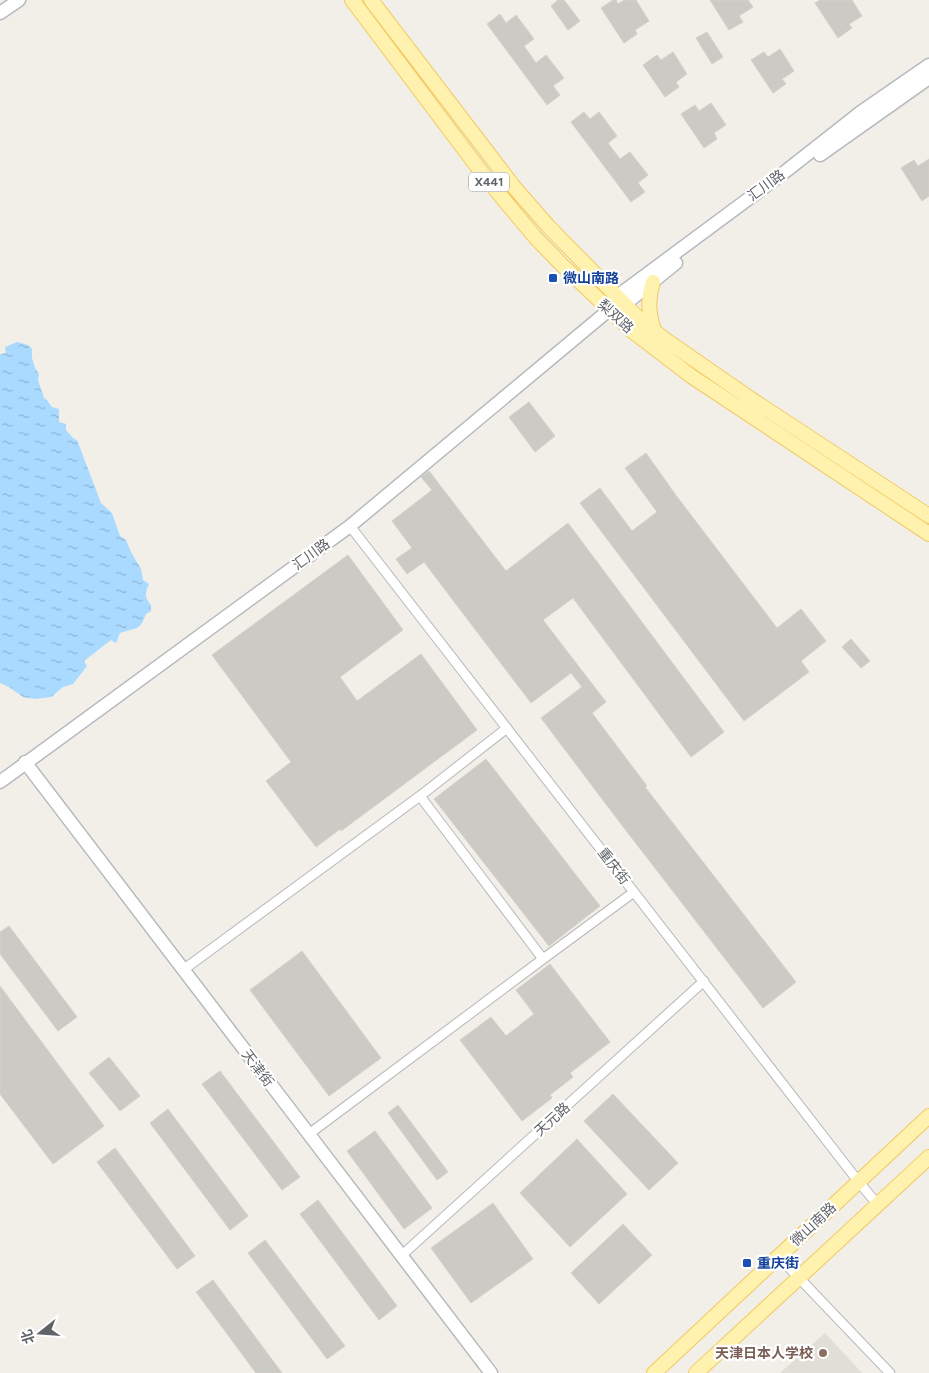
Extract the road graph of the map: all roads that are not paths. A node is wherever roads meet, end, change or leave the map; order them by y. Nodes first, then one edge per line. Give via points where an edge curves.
1 (19, 0) edge
2 (352, 0) edge
3 (371, 0) edge
4 (0, 13) edge
5 (929, 65) edge
6 (929, 78) edge
7 (649, 278) junction
8 (638, 294) junction
9 (620, 301) junction
10 (609, 310) junction
11 (639, 319) junction
12 (651, 338) junction
13 (929, 516) edge
14 (350, 526) junction
15 (929, 534) edge
16 (507, 728) junction
17 (25, 762) junction
18 (0, 782) edge
19 (420, 796) junction
20 (634, 892) junction
21 (543, 959) junction
22 (183, 970) junction
23 (704, 981) junction
24 (929, 1116) edge
25 (308, 1134) junction
26 (929, 1157) edge
27 (858, 1182) junction
28 (878, 1205) junction
29 (401, 1256) junction
30 (778, 1257) junction
31 (798, 1278) junction
32 (490, 1373) edge
33 (654, 1373) edge
34 (696, 1373) edge
35 (890, 1373) edge

1 - 4 street
2 - 10 main road, 梨双路 / X441 via 507,204 561,264
3 - 9 main road, 梨双路 / X441 via 514,187
5 - 7 street, 汇川路 via 861,112
6 - 7 street, 汇川路
7 - 8 street, 汇川路
7 - 9 street, 汇川路
7 - 12 main road
8 - 9 street, 汇川路
8 - 11 street
9 - 10 street, 汇川路
9 - 11 main road, 梨双路 / X441
10 - 12 main road, 梨双路 / X441
10 - 14 street, 汇川路
11 - 12 main road, 梨双路 / X441
12 - 13 main road, 梨双路 / X441 via 751,399
12 - 15 main road, 梨双路 / X441 via 789,442
14 - 16 street, 重庆街
14 - 17 street, 汇川路
16 - 19 street
16 - 20 street, 重庆街
17 - 18 street, 汇川路
17 - 22 street, 天津街
19 - 21 street
19 - 22 street
20 - 21 street
20 - 23 street, 重庆街
21 - 25 street
22 - 25 street, 天津街
23 - 27 street, 重庆街
23 - 29 street, 天元路
24 - 27 main road, 微山南路
25 - 29 street, 天津街
26 - 28 main road
27 - 28 street, 重庆街
27 - 30 main road, 微山南路
28 - 31 main road
29 - 32 street, 天津街
30 - 31 street
30 - 33 main road, 微山南路
31 - 34 main road
31 - 35 street

